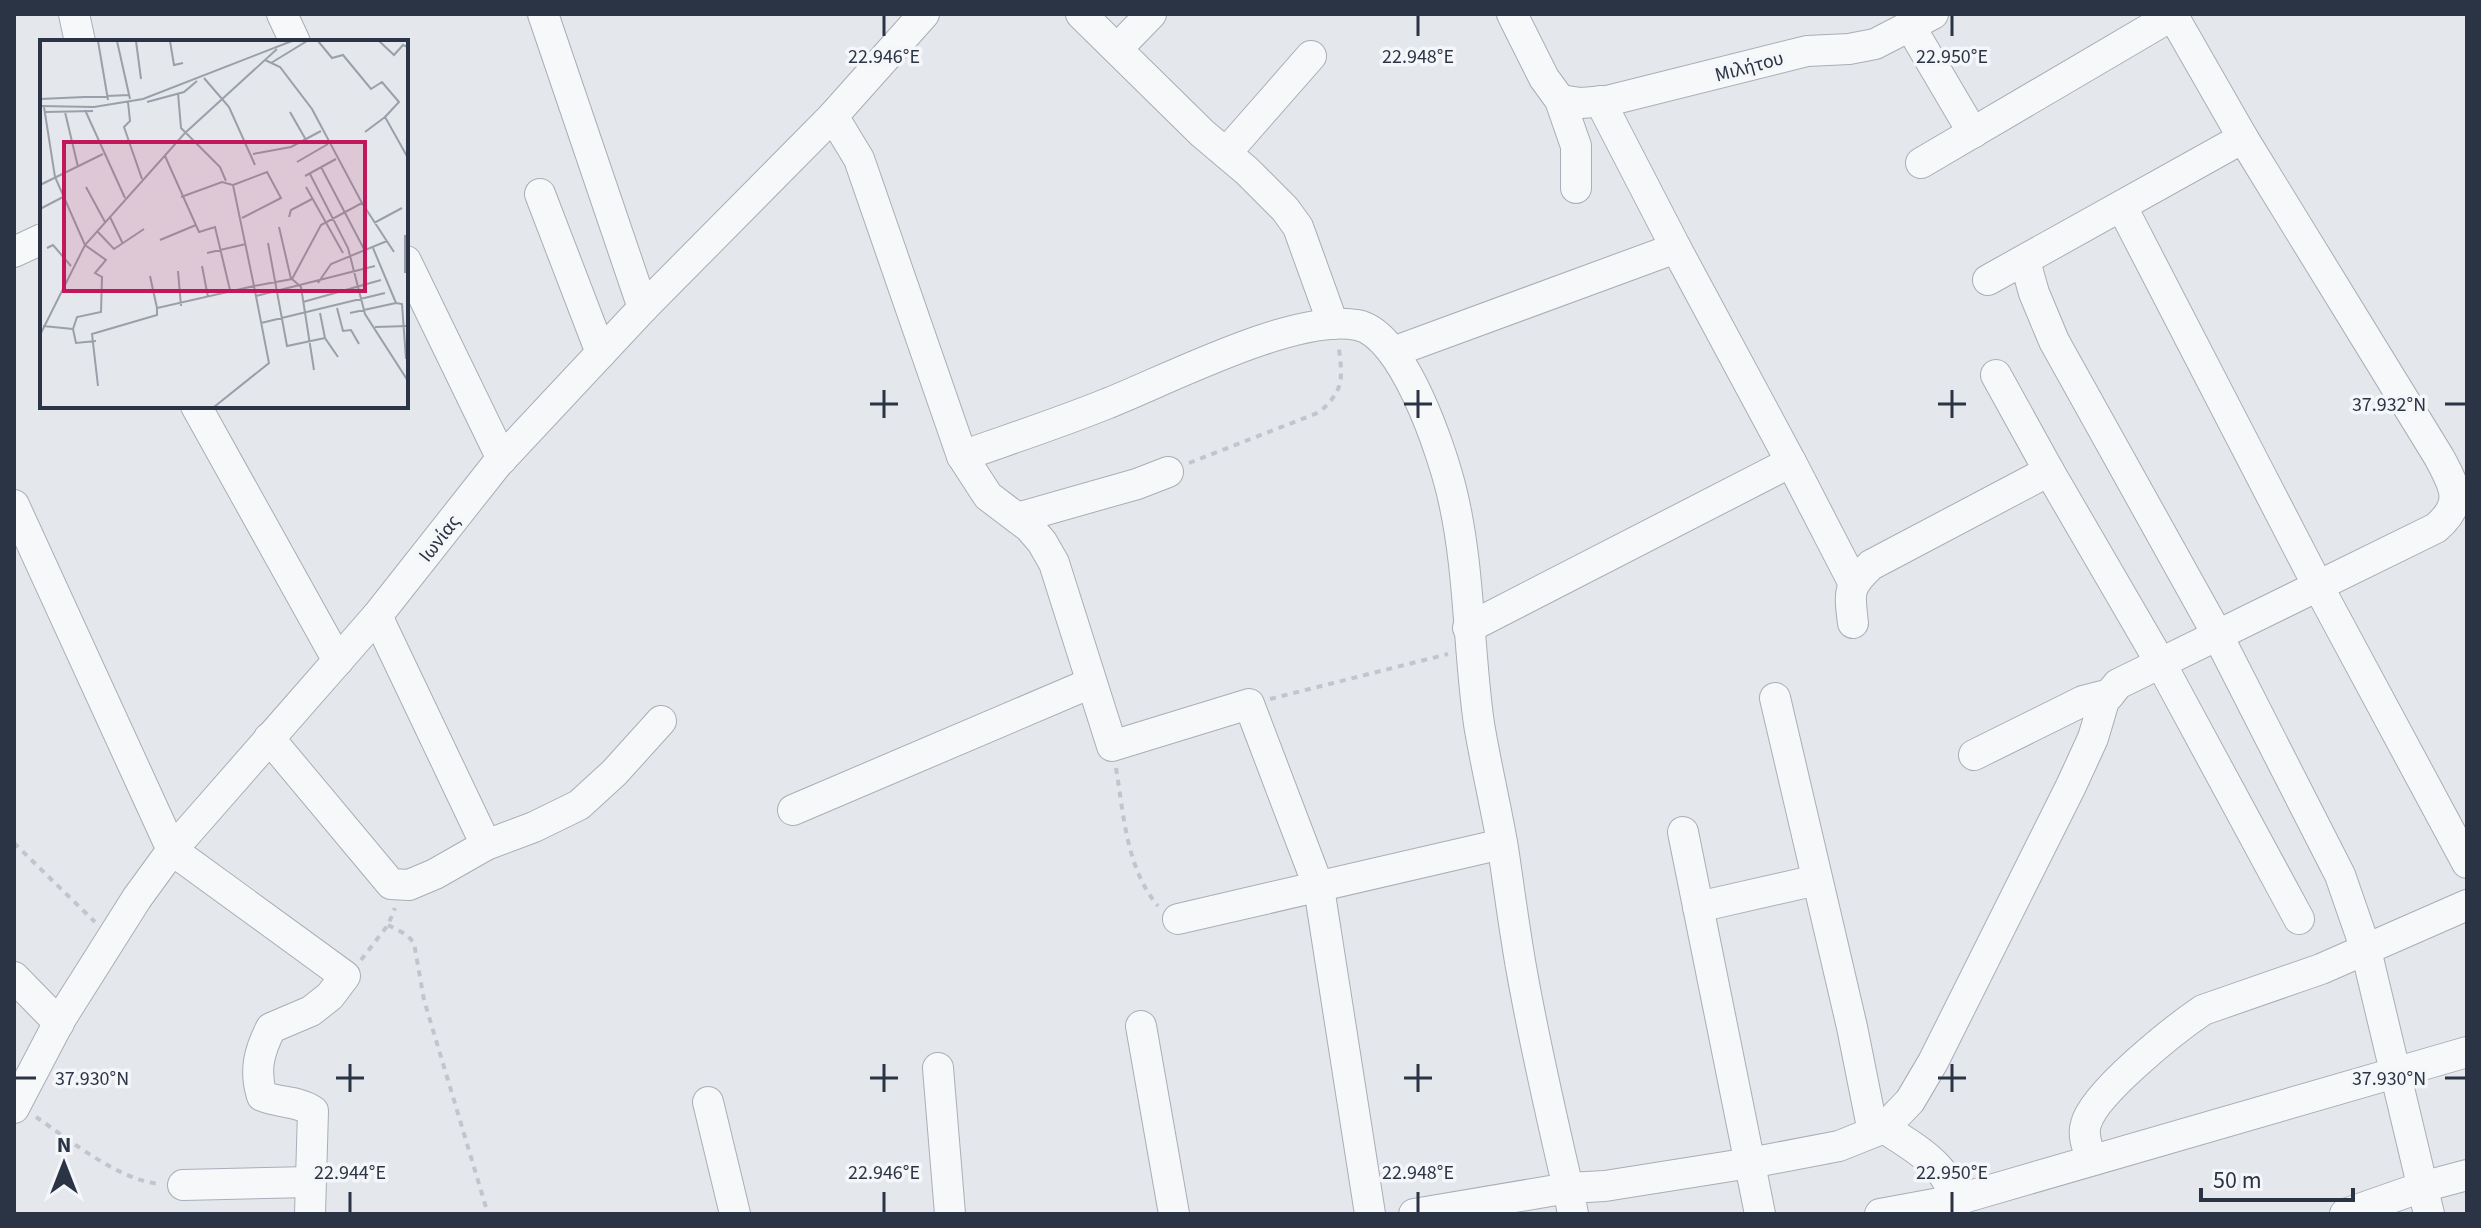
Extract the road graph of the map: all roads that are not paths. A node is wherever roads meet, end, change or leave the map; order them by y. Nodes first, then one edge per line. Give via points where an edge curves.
1 (74, 14) edge
2 (282, 14) edge
3 (543, 14) edge
4 (924, 14) edge
5 (1081, 14) edge
6 (1151, 14) edge
7 (1512, 14) edge
8 (2173, 15) edge
9 (1921, 20) edge
10 (80, 40) edge
11 (294, 40) edge
12 (1117, 49) junction
13 (1311, 56) dead end
14 (1560, 100) junction
15 (1600, 101) junction
16 (833, 116) junction
17 (1973, 133) junction
18 (2243, 138) junction
19 (1226, 153) junction
20 (1921, 163) dead end
21 (1576, 188) dead end
22 (540, 194) dead end
23 (2122, 207) junction
24 (40, 240) edge
25 (1676, 248) junction
26 (14, 252) edge
27 (2025, 261) junction
28 (408, 265) edge
29 (1988, 280) dead end
30 (643, 308) junction
31 (1333, 324) junction
32 (1393, 352) junction
33 (601, 353) junction
34 (1996, 375) dead end
35 (197, 408) edge
36 (962, 456) junction
37 (502, 459) junction
38 (1791, 462) junction
39 (2049, 471) junction
40 (1168, 472) road end
41 (14, 505) edge
42 (2461, 508) edge
43 (1017, 518) junction
44 (1853, 582) junction
45 (2318, 586) junction
46 (377, 616) junction
47 (1853, 623) dead end
48 (2217, 634) junction
49 (1469, 638) junction
50 (338, 661) junction
51 (2160, 662) junction
52 (1091, 683) junction
53 (2110, 694) junction
54 (1775, 698) dead end
55 (661, 721) dead end
56 (269, 738) junction
57 (1974, 755) dead end
58 (793, 810) dead end
59 (1683, 832) dead end
60 (1502, 844) junction
61 (486, 845) junction
62 (172, 850) junction
63 (2467, 863) edge
64 (1817, 880) junction
65 (1319, 888) junction
66 (2467, 905) edge
67 (1698, 907) junction
68 (1178, 919) road end
69 (2299, 919) dead end
70 (2366, 950) junction
71 (14, 977) edge
72 (59, 1023) junction
73 (1141, 1026) dead end
74 (2467, 1052) edge
75 (938, 1068) dead end
76 (2394, 1073) junction
77 (708, 1102) dead end
78 (15, 1106) edge
79 (1879, 1130) junction
80 (2092, 1160) junction
81 (1750, 1163) junction
82 (2467, 1175) edge
83 (310, 1182) junction
84 (183, 1185) road end
85 (2425, 1200) edge
86 (1570, 1201) edge
87 (1956, 1207) edge
88 (310, 1214) edge
89 (735, 1214) edge
90 (950, 1214) edge
91 (1174, 1214) edge
92 (1370, 1214) edge
93 (1414, 1214) edge
94 (1760, 1214) edge
95 (1880, 1214) edge
96 (2345, 1214) edge

1 - 10 street
2 - 11 street
3 - 30 street
4 - 16 street, Ιωνίας
5 - 12 street
6 - 12 street
7 - 14 street
8 - 17 street
8 - 18 street
9 - 15 street, Μιλήτου via 1875,44 1807,51
9 - 17 street
12 - 19 street
13 - 19 street
14 - 15 street, Μιλήτου
14 - 21 street via 1576,146
15 - 25 street
16 - 30 street, Ιωνίας
16 - 36 street via 859,159
17 - 20 street
18 - 23 street
18 - 42 street via 2439,457
19 - 31 street via 1298,227
22 - 33 street
23 - 27 street
23 - 45 street
24 - 26 street
25 - 32 street
25 - 38 street
27 - 29 street
27 - 48 street via 2054,341
28 - 37 street
30 - 33 street, Ιωνίας
31 - 32 street via 1371,328
31 - 36 street via 1303,327 1241,348
32 - 49 street via 1416,390 1452,492
33 - 37 street, Ιωνίας
34 - 39 street
35 - 50 street
36 - 43 street via 988,496
37 - 46 street, Ιωνίας
38 - 44 street
38 - 49 street
39 - 44 street via 1871,565
39 - 51 street
40 - 43 street
41 - 62 street
42 - 45 street via 2436,528
43 - 52 street via 1042,542 1054,563
44 - 47 street
45 - 48 street
45 - 63 street
46 - 50 street, Ιωνίας
46 - 61 street
48 - 51 street
48 - 70 street via 2340,875
49 - 60 street
50 - 56 street, Ιωνίας
51 - 53 street via 2118,684
51 - 69 street
52 - 58 street
52 - 65 street via 1112,746 1249,704
53 - 57 street via 2083,701
53 - 79 street via 2071,786 1933,1062 1910,1101
54 - 64 street
55 - 61 street via 579,805
56 - 61 street via 391,884 409,885
56 - 62 street, Ιωνίας
59 - 67 street
60 - 65 street
60 - 86 street via 1531,1020
62 - 72 street, Ιωνίας
62 - 83 street via 345,976 311,1011 271,1028 260,1048 256,1078 262,1096 313,1111
64 - 67 street
64 - 79 street
65 - 68 street
65 - 92 street
66 - 70 street
67 - 81 street
70 - 76 street
70 - 80 street via 2186,1021 2090,1110 2084,1127
71 - 72 street
72 - 78 street, Ιωνίας
73 - 91 street
74 - 76 street
75 - 90 street
76 - 80 street
76 - 85 street
77 - 89 street
79 - 81 street via 1839,1146
79 - 87 street via 1936,1163
80 - 87 street
81 - 86 street via 1605,1186
81 - 94 street
82 - 85 street
83 - 84 street
83 - 88 street
85 - 96 street
86 - 93 street
87 - 95 street

